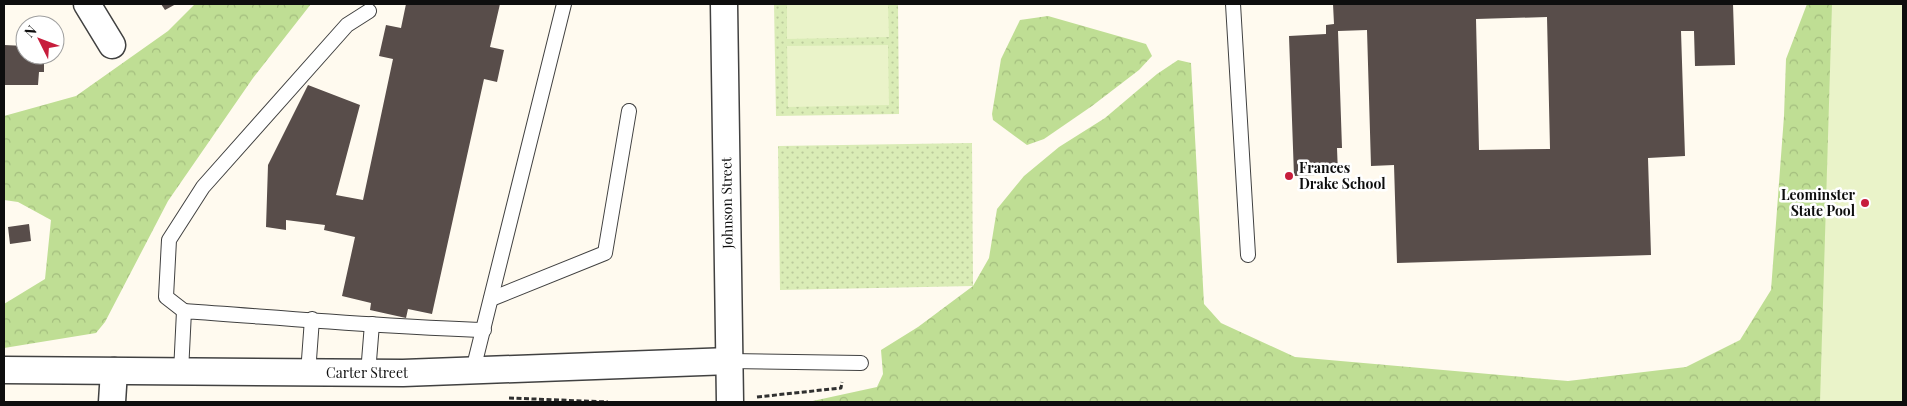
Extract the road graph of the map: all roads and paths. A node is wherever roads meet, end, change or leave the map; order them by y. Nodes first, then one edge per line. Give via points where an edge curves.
1 (87, 4) edge
2 (564, 4) edge
3 (724, 4) edge
4 (1233, 4) edge
5 (369, 11) dead end
6 (112, 45) dead end
7 (630, 111) dead end
8 (1248, 255) dead end
9 (491, 299) junction
10 (184, 311) junction
11 (312, 319) junction
12 (372, 324) junction
13 (484, 330) junction
14 (730, 361) junction
15 (861, 363) dead end
16 (4, 370) edge
17 (473, 370) junction
18 (114, 372) junction
19 (181, 372) junction
20 (308, 372) junction
21 (368, 373) junction
22 (842, 380) dead end
23 (739, 400) edge
24 (112, 402) edge

1 - 6 street
2 - 9 lane
3 - 14 street, Johnson Street
4 - 8 lane
5 - 10 lane via 347,24 203,187 169,240 166,297
7 - 9 lane via 605,253
9 - 13 lane
10 - 11 lane
10 - 19 lane
11 - 12 lane
11 - 20 lane
12 - 13 lane
12 - 21 lane
13 - 17 lane
14 - 15 lane
14 - 17 street, Carter Street
14 - 23 street, Johnson Street
16 - 18 street, Carter Street
17 - 21 street, Carter Street
18 - 19 street, Carter Street
18 - 24 street
19 - 20 street, Carter Street
20 - 21 street, Carter Street
22 - 23 path via 841,388

